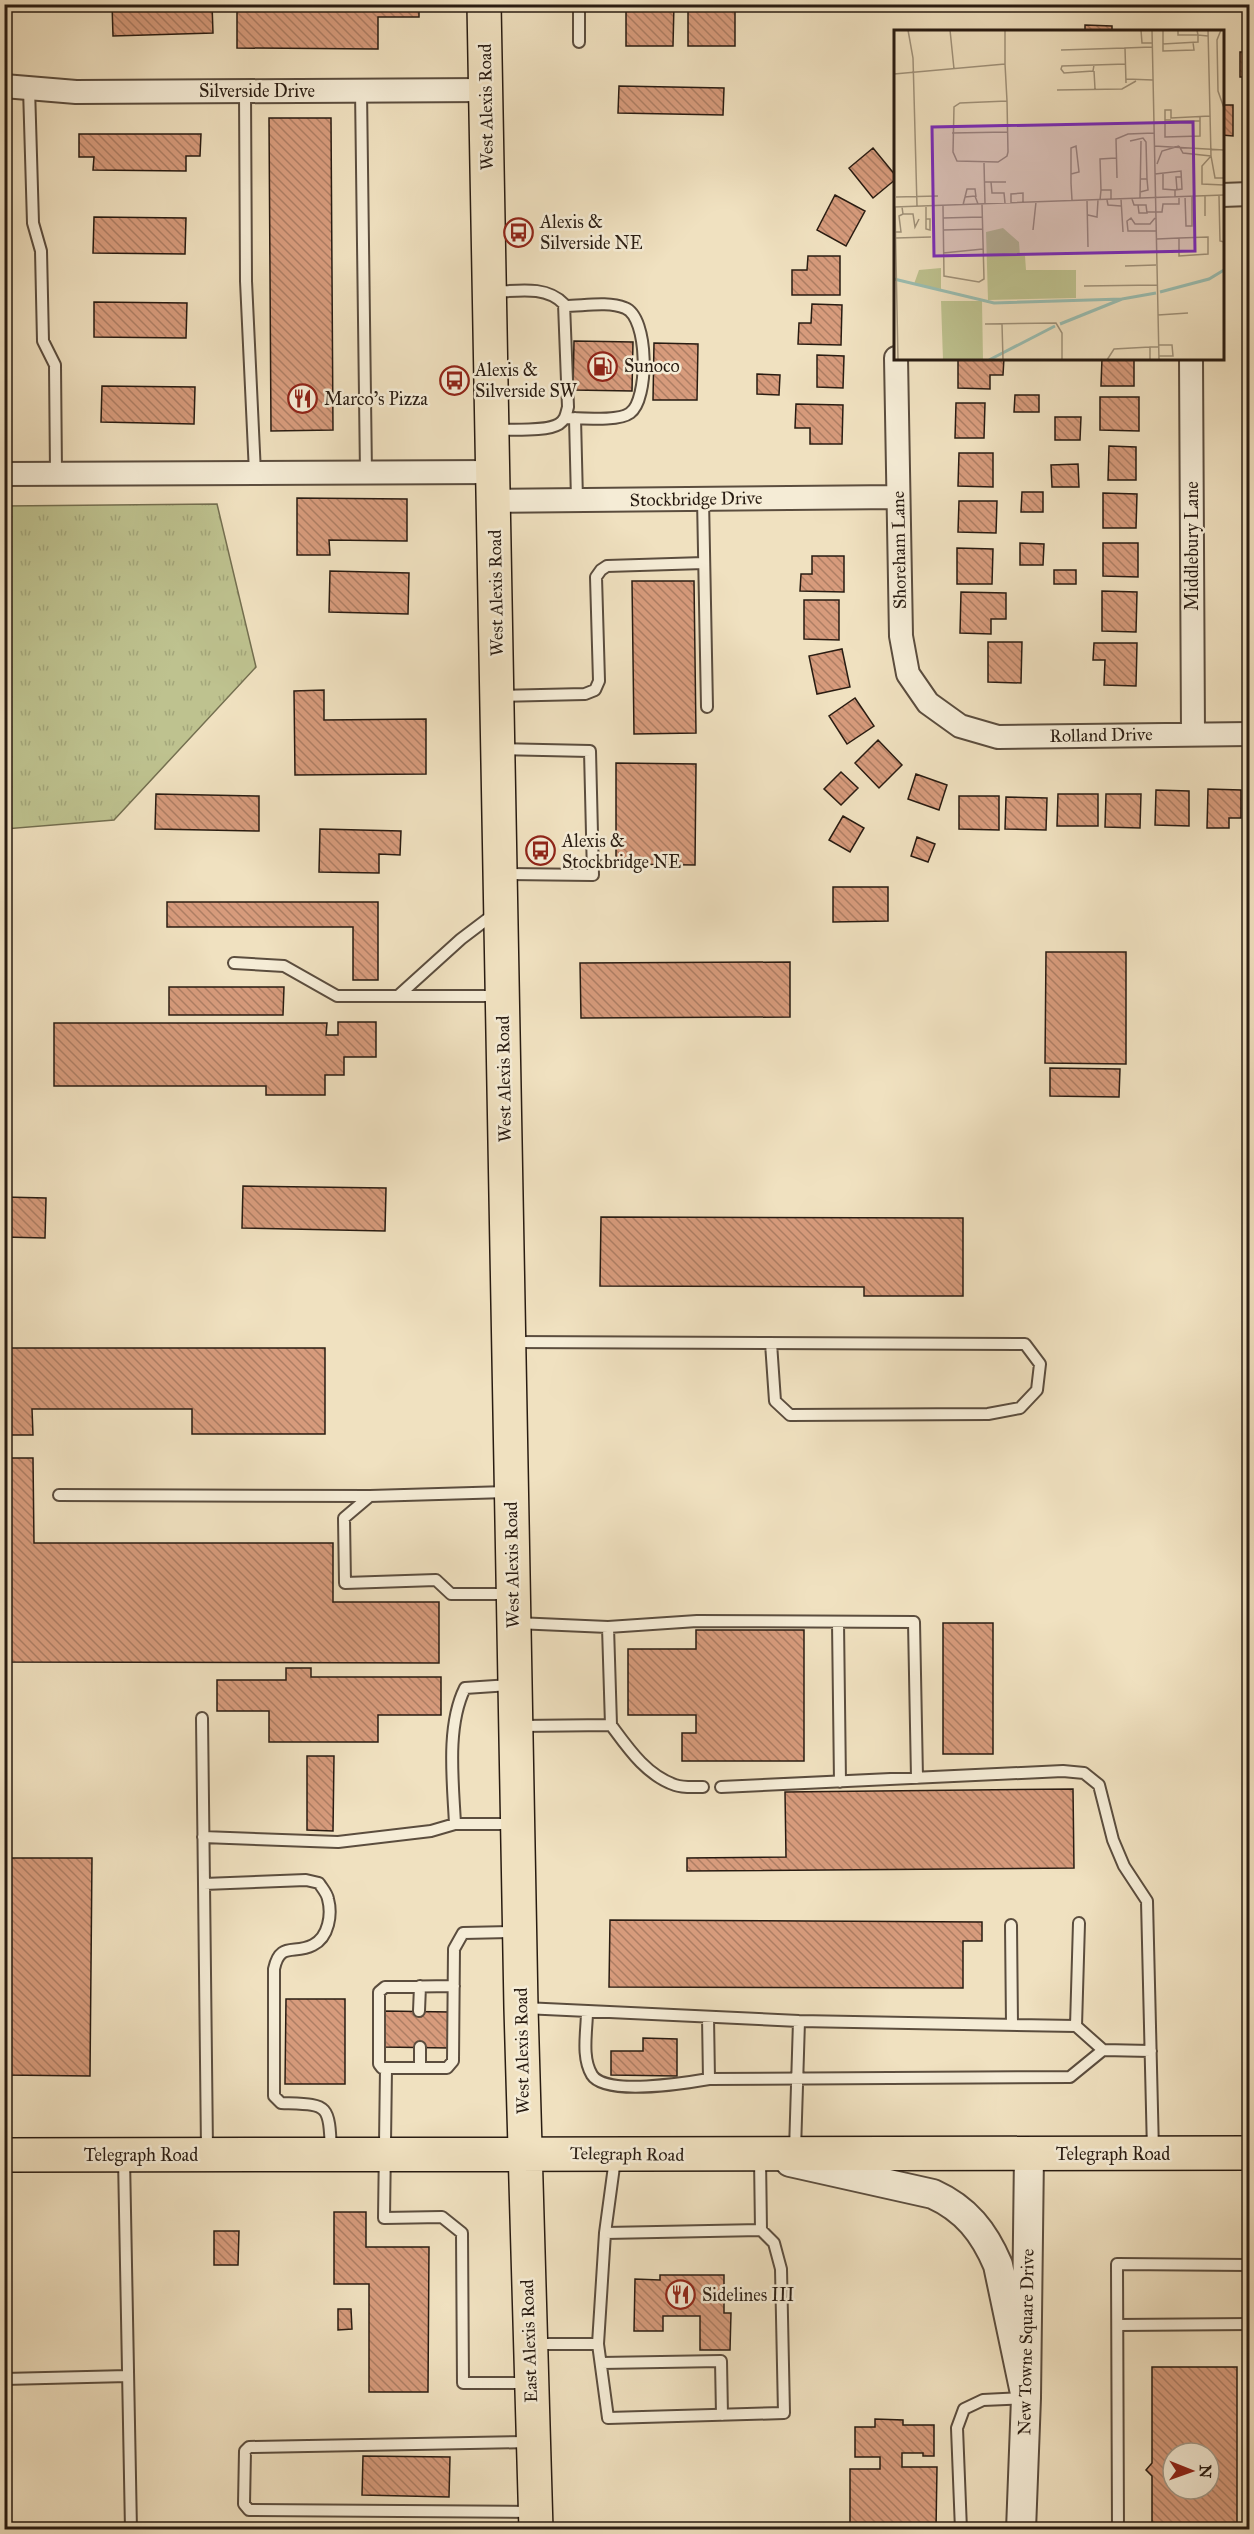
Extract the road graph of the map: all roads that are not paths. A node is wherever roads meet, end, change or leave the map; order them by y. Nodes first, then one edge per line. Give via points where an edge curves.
1 (484, 4) edge
2 (579, 4) edge
3 (579, 42) dead end
4 (4, 86) edge
5 (29, 88) junction
6 (361, 90) junction
7 (486, 90) junction
8 (245, 91) junction
9 (1224, 195) edge
10 (1250, 195) edge
11 (490, 292) junction
12 (565, 306) junction
13 (896, 360) edge
14 (1191, 360) edge
15 (570, 418) junction
16 (493, 430) junction
17 (56, 473) junction
18 (255, 473) junction
19 (366, 473) junction
20 (4, 474) edge
21 (494, 486) junction
22 (898, 497) junction
23 (703, 499) junction
24 (577, 500) junction
25 (704, 563) junction
26 (498, 696) junction
27 (707, 707) dead end
28 (954, 722) joint
29 (1192, 734) junction
30 (1250, 734) edge
31 (499, 749) junction
32 (501, 874) junction
33 (502, 908) junction
34 (234, 963) dead end
35 (398, 996) junction
36 (503, 996) junction
37 (508, 1342) junction
38 (771, 1343) junction
39 (510, 1492) junction
40 (59, 1495) dead end
41 (370, 1496) junction
42 (513, 1609) junction
43 (838, 1622) junction
44 (608, 1627) junction
45 (514, 1685) junction
46 (202, 1718) dead end
47 (611, 1725) junction
48 (515, 1726) junction
49 (917, 1778) junction
50 (840, 1782) junction
51 (721, 1787) dead end
52 (703, 1788) dead end
53 (455, 1824) junction
54 (517, 1824) junction
55 (203, 1837) junction
56 (204, 1884) junction
57 (1078, 1923) dead end
58 (1011, 1925) dead end
59 (519, 1932) junction
60 (420, 1986) junction
61 (454, 1986) junction
62 (521, 2008) junction
63 (419, 2011) dead end
64 (587, 2011) junction
65 (708, 2017) junction
66 (799, 2021) junction
67 (1012, 2025) junction
68 (1076, 2026) junction
69 (420, 2047) dead end
70 (1103, 2050) junction
71 (1151, 2050) junction
72 (386, 2068) junction
73 (420, 2068) junction
74 (797, 2078) junction
75 (709, 2079) junction
76 (524, 2153) junction
77 (616, 2153) junction
78 (1250, 2153) edge
79 (207, 2154) junction
80 (331, 2154) junction
81 (387, 2154) junction
82 (795, 2154) junction
83 (1029, 2154) junction
84 (1153, 2154) junction
85 (4, 2155) edge
86 (124, 2155) junction
87 (760, 2155) junction
88 (761, 2230) junction
89 (605, 2233) junction
90 (1250, 2265) edge
91 (1250, 2324) edge
92 (1118, 2325) junction
93 (529, 2344) junction
94 (598, 2344) junction
95 (601, 2363) junction
96 (128, 2376) junction
97 (4, 2379) edge
98 (531, 2382) junction
99 (1026, 2397) junction
100 (722, 2415) junction
101 (533, 2442) junction
102 (535, 2521) edge
103 (131, 2529) edge
104 (961, 2529) edge
105 (1021, 2529) edge
106 (1118, 2529) edge

1 - 7 main road, West Alexis Road
2 - 3 lane
4 - 5 street, Silverside Drive
5 - 8 street, Silverside Drive via 76,92
5 - 17 lane via 33,223 41,251 44,341 55,365
6 - 7 street, Silverside Drive
6 - 8 street, Silverside Drive
6 - 19 lane
7 - 11 main road, West Alexis Road
8 - 18 lane via 246,281
9 - 10 street
11 - 12 lane via 545,291 556,295
11 - 16 main road, West Alexis Road
12 - 15 lane
12 - 15 lane via 626,308 636,317 642,333 642,391 638,406 628,415
13 - 22 street, Shoreham Lane
14 - 29 street, Middlebury Lane
15 - 16 lane via 549,428
15 - 24 lane
16 - 21 main road, West Alexis Road
17 - 18 street
17 - 20 street
18 - 19 street
19 - 21 street
21 - 24 street, Stockbridge Drive
21 - 26 main road, West Alexis Road
22 - 23 street, Stockbridge Drive
22 - 28 street, Shoreham Lane via 901,636 908,674 927,703
23 - 24 street, Stockbridge Drive
23 - 25 lane
25 - 26 lane via 607,566 596,577 599,681 595,690 585,694
25 - 27 lane
26 - 31 main road, West Alexis Road
28 - 29 street, Rolland Drive via 998,737
29 - 30 street, Rolland Drive
31 - 32 main road, West Alexis Road
31 - 32 lane via 590,752 593,875
32 - 33 main road, West Alexis Road
33 - 35 lane
33 - 36 main road, West Alexis Road
34 - 35 lane via 284,966 337,996
35 - 36 lane
36 - 37 main road, West Alexis Road
37 - 38 lane
37 - 39 main road, West Alexis Road
38 - 38 lane via 1025,1344 1040,1365 1037,1390 1020,1408 988,1414 790,1415 775,1401
39 - 41 lane
39 - 42 main road, West Alexis Road
40 - 41 lane
41 - 42 lane via 344,1518 345,1582 436,1580 451,1594
42 - 44 lane
42 - 45 main road, West Alexis Road
43 - 44 lane via 697,1621
43 - 49 lane via 914,1622
43 - 50 lane
44 - 47 lane
45 - 48 main road, West Alexis Road
45 - 53 lane via 474,1685 465,1688 459,1699 452,1756
46 - 55 lane
47 - 48 lane
47 - 52 lane via 646,1768 677,1786
48 - 54 main road, West Alexis Road
49 - 50 lane
49 - 71 lane via 1063,1771 1084,1773 1100,1785 1113,1840 1124,1866 1147,1901
50 - 51 lane
53 - 54 lane
53 - 55 lane via 432,1831 338,1842
54 - 59 main road, West Alexis Road
55 - 56 lane
56 - 79 lane
56 - 80 lane via 306,1880 319,1883 328,1897 330,1919 324,1936 314,1945 284,1951 277,1957 273,2074 274,2096 281,2103 317,2105 330,2117
57 - 68 lane
58 - 67 lane
59 - 61 lane via 463,1933 454,1948
59 - 62 main road, West Alexis Road
60 - 61 lane
60 - 63 lane
60 - 72 lane via 385,1986 379,1992 379,2064
61 - 73 lane via 453,2061 447,2068
62 - 64 lane
62 - 76 main road, West Alexis Road
64 - 65 lane
64 - 75 lane via 586,2061 593,2077 605,2085 673,2085
65 - 66 lane
65 - 75 lane
66 - 67 lane
66 - 74 lane
67 - 68 lane
68 - 70 lane
69 - 73 lane
70 - 71 lane
70 - 74 lane via 1071,2077
71 - 84 lane
72 - 73 lane
72 - 81 lane
74 - 75 lane
74 - 82 lane
76 - 77 main road, Telegraph Road
76 - 81 main road, Telegraph Road
76 - 93 main road, East Alexis Road
77 - 87 main road, Telegraph Road
77 - 89 lane
78 - 84 main road, Telegraph Road
79 - 80 main road, Telegraph Road
79 - 86 main road, Telegraph Road
80 - 81 main road, Telegraph Road
81 - 98 lane via 384,2218 442,2217 462,2233 464,2383
82 - 83 main road, Telegraph Road
82 - 87 main road, Telegraph Road
83 - 84 main road, Telegraph Road
83 - 99 street, New Towne Square Drive
85 - 86 main road, Telegraph Road
86 - 96 lane
87 - 88 lane
87 - 99 street via 933,2194 961,2210 990,2245 998,2265
88 - 89 lane
88 - 100 lane via 774,2243 781,2269 784,2413
89 - 94 lane
90 - 92 lane via 1118,2264
91 - 92 lane
92 - 106 lane
93 - 94 lane
93 - 98 main road, East Alexis Road
94 - 95 lane
95 - 100 lane via 608,2418
95 - 100 lane via 721,2361
96 - 97 lane
96 - 103 lane
98 - 101 main road, East Alexis Road
99 - 104 lane via 983,2400 964,2409 957,2428
99 - 105 street, New Towne Square Drive
101 - 102 main road, East Alexis Road
101 - 102 lane via 249,2447 245,2451 244,2504 249,2510

